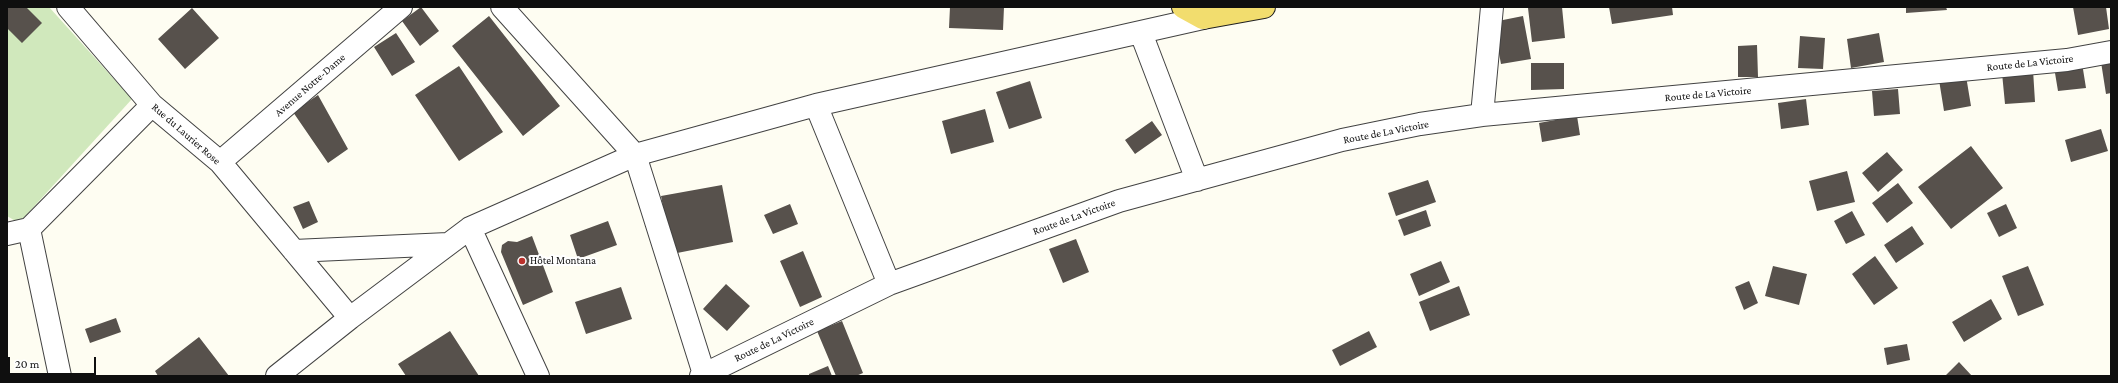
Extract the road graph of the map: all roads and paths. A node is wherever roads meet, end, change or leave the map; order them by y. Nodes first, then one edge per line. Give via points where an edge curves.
1 (68, 7) edge
2 (401, 7) edge
3 (502, 7) edge
4 (1183, 7) edge
5 (1264, 7) edge
6 (1492, 7) edge
7 (1203, 18) junction
8 (1141, 33) junction
9 (2111, 52) edge
10 (152, 105) junction
11 (816, 105) junction
12 (1482, 115) junction
13 (635, 155) junction
14 (220, 162) junction
15 (1197, 180) junction
16 (470, 228) junction
17 (30, 229) junction
18 (7, 234) edge
19 (448, 244) junction
20 (294, 251) junction
21 (889, 284) junction
22 (350, 318) junction
23 (703, 375) edge
24 (60, 376) edge
25 (277, 376) edge
26 (538, 376) edge

1 - 10 street, Rue du Laurier Rose
2 - 14 street, Avenue Notre-Dame
3 - 13 street
4 - 7 main road
5 - 7 main road
6 - 12 street
7 - 8 street
8 - 11 street
8 - 15 street
9 - 12 street, Route de La Victoire via 2060,61
10 - 14 street, Rue du Laurier Rose
10 - 17 street
11 - 13 street
11 - 21 street
12 - 15 street, Route de La Victoire via 1420,124 1342,140
13 - 16 street
13 - 23 street
14 - 20 street, Rue du Laurier Rose
15 - 21 street, Route de La Victoire via 1119,201
16 - 19 street
16 - 26 street
17 - 18 street
17 - 24 street
19 - 20 street
19 - 22 street
20 - 22 street, Rue du Laurier Rose
21 - 23 street, Route de La Victoire
22 - 25 street

